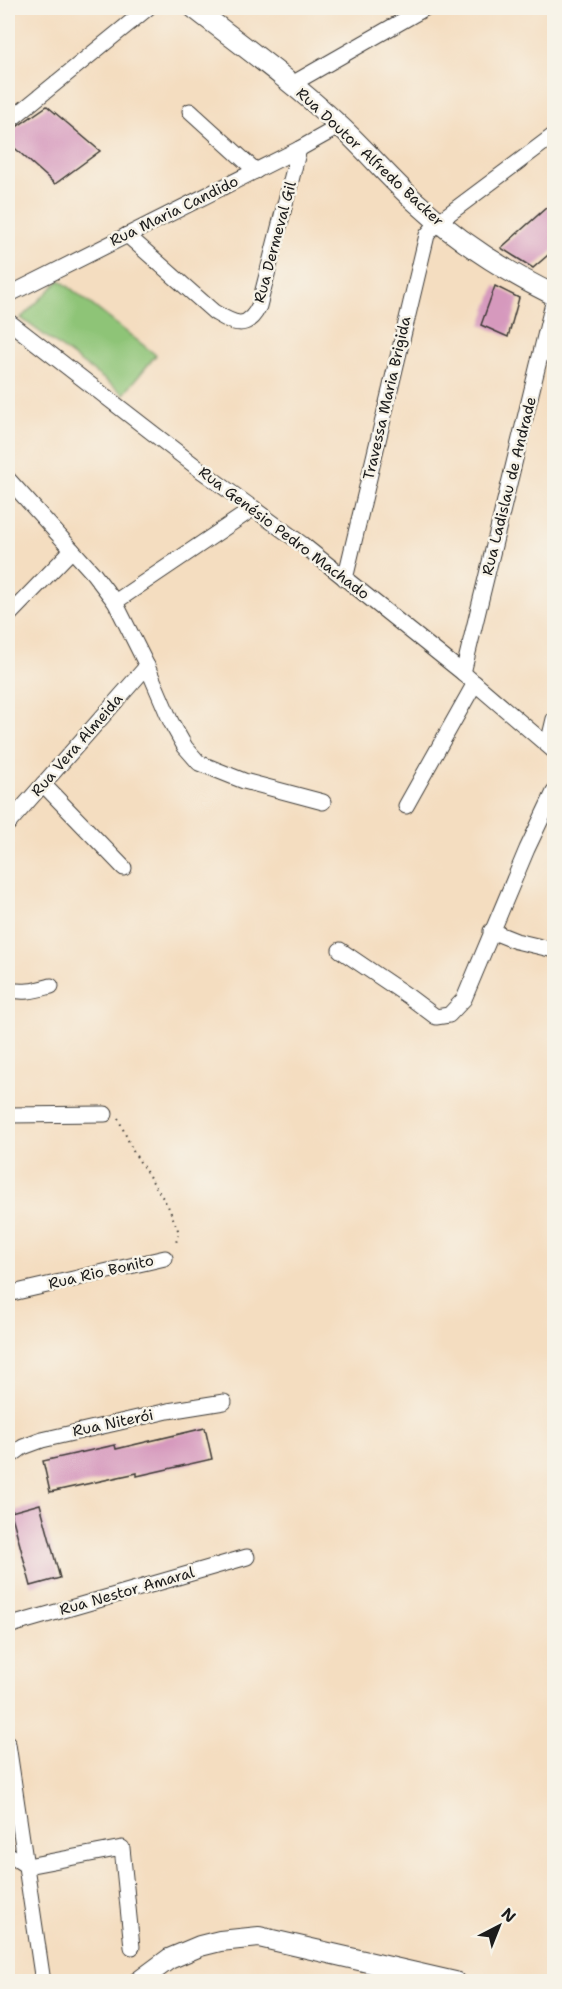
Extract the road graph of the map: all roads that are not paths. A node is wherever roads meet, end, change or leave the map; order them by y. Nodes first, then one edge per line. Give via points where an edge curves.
1 (148, 8) edge
2 (194, 8) edge
3 (425, 8) edge
4 (292, 84) junction
5 (190, 111) dead end
6 (8, 122) edge
7 (340, 126) junction
8 (555, 135) edge
9 (299, 149) junction
10 (256, 171) junction
11 (438, 222) junction
12 (126, 235) junction
13 (10, 288) edge
14 (555, 297) edge
15 (8, 321) edge
16 (8, 479) edge
17 (254, 508) junction
18 (72, 550) junction
19 (345, 579) junction
20 (115, 602) junction
21 (8, 616) edge
22 (147, 666) junction
23 (469, 678) junction
24 (555, 719) edge
25 (551, 748) edge
26 (43, 784) junction
27 (555, 792) edge
28 (323, 802) dead end
29 (406, 806) dead end
30 (8, 824) edge
31 (124, 868) dead end
32 (491, 932) junction
33 (340, 950) dead end
34 (555, 950) edge
35 (51, 986) dead end
36 (8, 989) edge
37 (105, 1114) road end
38 (8, 1115) edge
39 (165, 1258) road end
40 (8, 1294) edge
41 (224, 1402) dead end
42 (8, 1458) edge
43 (248, 1557) dead end
44 (8, 1626) edge
45 (8, 1744) edge
46 (8, 1854) edge
47 (27, 1866) junction
48 (132, 1947) dead end
49 (43, 1982) edge
50 (138, 1982) edge
51 (455, 1982) edge

1 - 6 street
2 - 4 main road, Rua Doutor Alfredo Backer
3 - 4 street
4 - 7 main road, Rua Doutor Alfredo Backer
5 - 10 street
7 - 9 street, Rua Maria Candido
7 - 11 main road, Rua Doutor Alfredo Backer
8 - 11 street
9 - 10 street, Rua Maria Candido
9 - 12 street, Rua Dermeval Gil via 259,306 254,317 244,323 231,322 214,312
10 - 12 street, Rua Maria Candido
11 - 14 main road, Rua Doutor Alfredo Backer via 508,271
11 - 19 street, Travessa Maria Brigida via 423,245
12 - 13 street, Rua Maria Candido
14 - 23 street, Rua Ladislau de Andrade
15 - 17 street, Rua Genésio Pedro Machado
16 - 18 street
17 - 19 street, Rua Genésio Pedro Machado
17 - 20 street
18 - 20 street
18 - 21 street
19 - 23 street, Rua Genésio Pedro Machado
20 - 22 street
22 - 26 street, Rua Vera Almeida
22 - 28 street via 171,722 199,763 244,781
23 - 25 street, Rua Genésio Pedro Machado
23 - 29 street, Rua Ladislau de Andrade
24 - 25 street
26 - 30 street, Rua Vera Almeida
26 - 31 street
27 - 32 street
32 - 33 street via 464,999 443,1017 436,1017
32 - 34 street
35 - 36 street via 34,991
37 - 38 street
39 - 40 street, Rua Rio Bonito
41 - 42 street, Rua Niterói via 42,1440
43 - 44 street, Rua Nestor Amaral
45 - 47 street
46 - 47 street
47 - 48 street via 122,1848
47 - 49 street
50 - 51 main road via 169,1959 200,1946 259,1937

